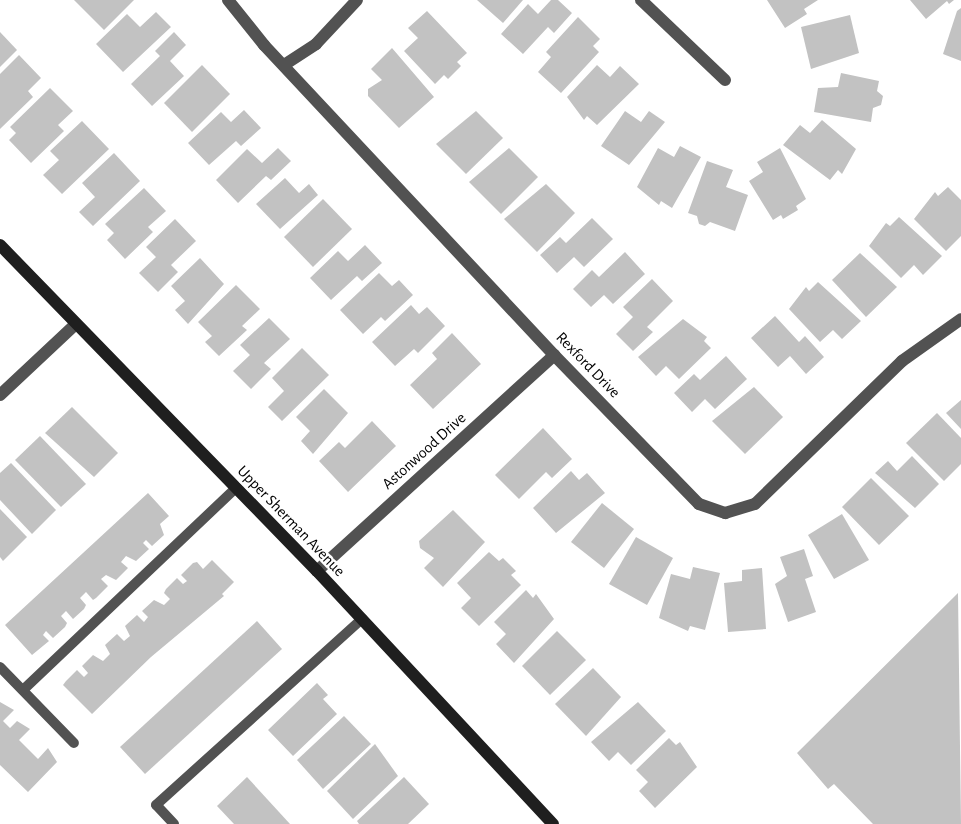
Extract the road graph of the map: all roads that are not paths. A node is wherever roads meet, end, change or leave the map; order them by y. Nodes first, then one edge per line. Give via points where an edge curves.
1 (228, 0) edge
2 (357, 0) edge
3 (640, 0) edge
4 (284, 64) junction
5 (725, 80) dead end
6 (0, 245) edge
7 (961, 319) edge
8 (76, 324) junction
9 (554, 355) junction
10 (0, 395) edge
11 (236, 488) junction
12 (317, 571) junction
13 (362, 619) junction
14 (0, 666) edge
15 (23, 690) junction
16 (74, 744) dead end
17 (174, 824) edge
18 (553, 824) edge

1 - 4 street, Rexford Drive
2 - 4 street via 316,44
3 - 5 street
4 - 9 street, Rexford Drive
6 - 8 main road, Upper Sherman Avenue
7 - 9 street, Rexford Drive via 902,361 755,504 725,513 699,504
8 - 10 street
8 - 11 main road, Upper Sherman Avenue
9 - 12 street, Astonwood Drive
11 - 12 main road, Upper Sherman Avenue
11 - 15 lane
12 - 13 main road, Upper Sherman Avenue
13 - 17 lane via 156,805
13 - 18 main road, Upper Sherman Avenue
14 - 15 lane
15 - 16 lane

